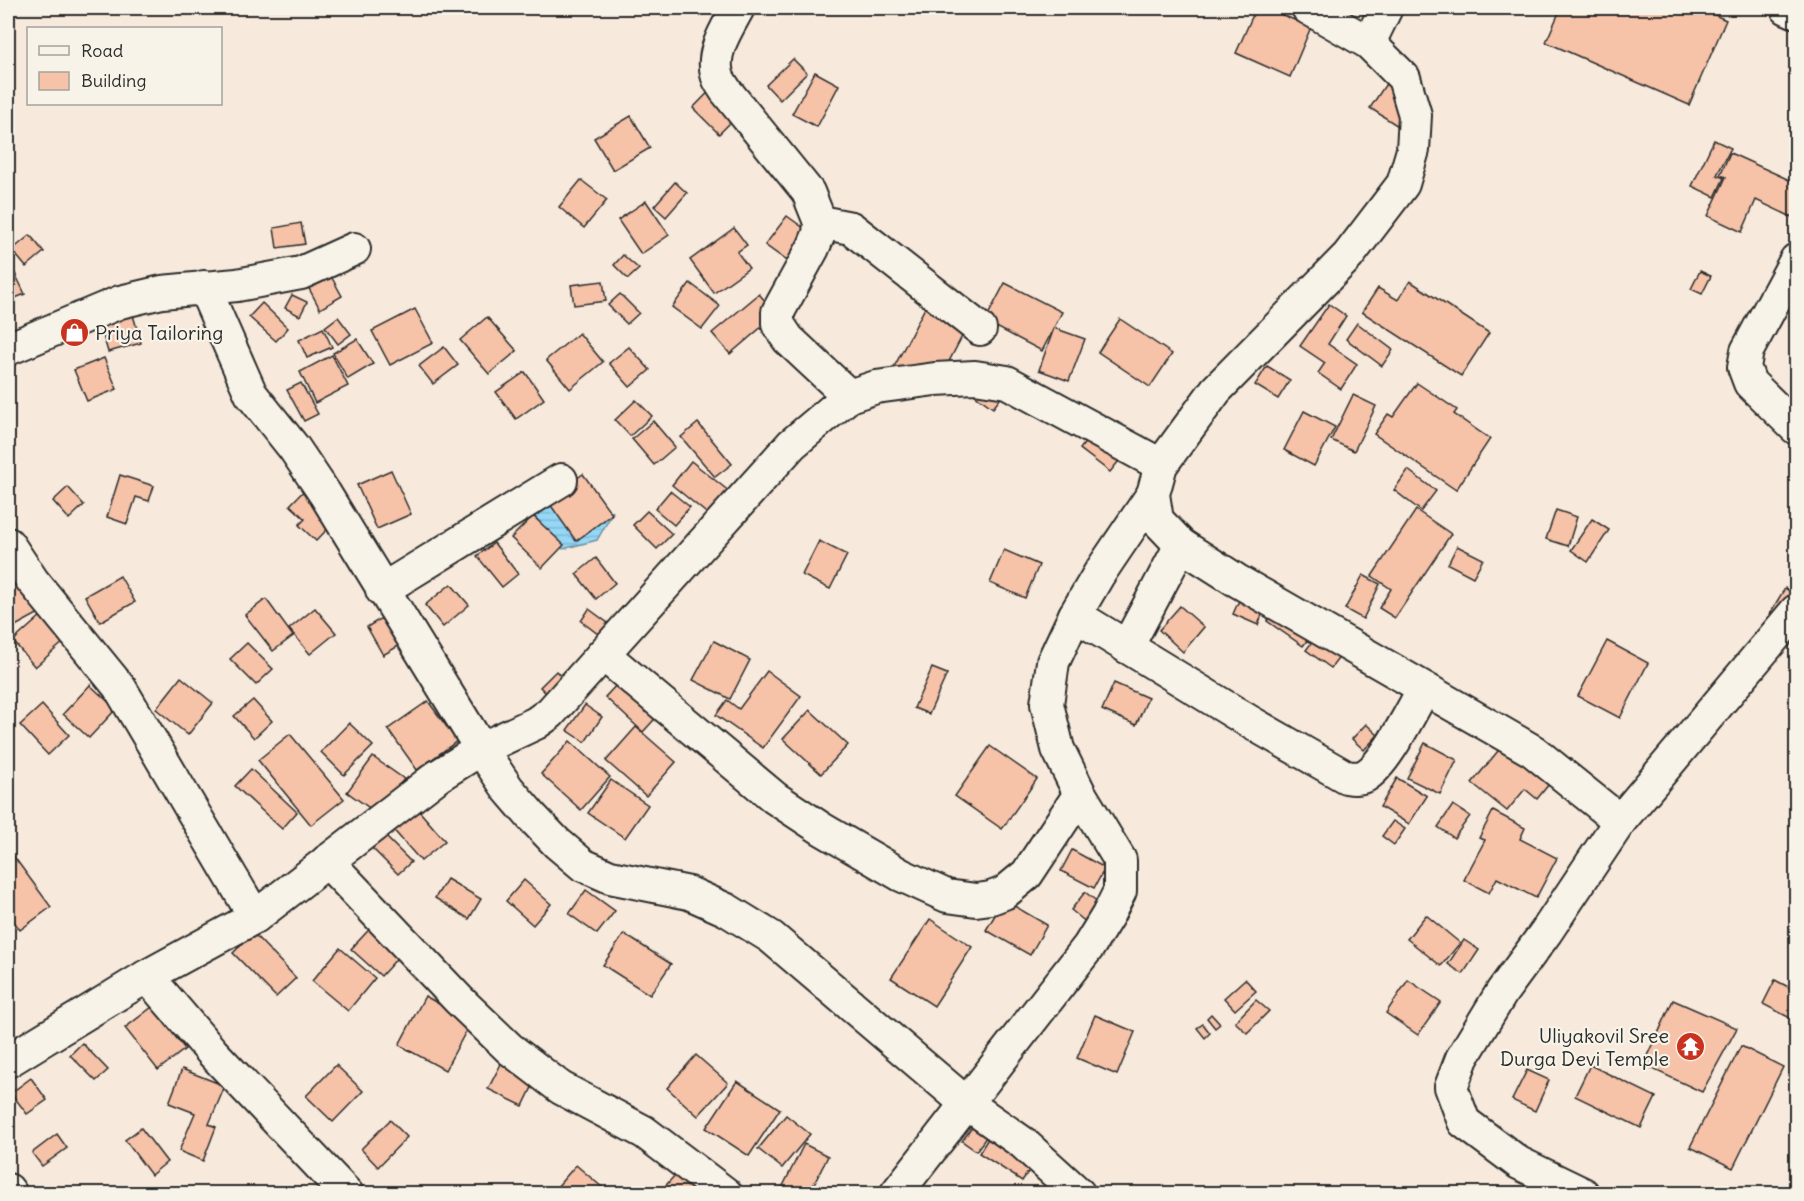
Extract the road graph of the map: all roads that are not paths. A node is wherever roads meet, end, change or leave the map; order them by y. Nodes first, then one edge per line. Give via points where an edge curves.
1 (738, 8) edge
2 (1308, 8) edge
3 (1386, 8) edge
4 (1787, 8) edge
5 (1797, 12) edge
6 (1369, 43) junction
7 (820, 222) junction
8 (354, 249) dead end
9 (1797, 260) edge
10 (204, 287) junction
11 (980, 329) dead end
12 (8, 348) edge
13 (849, 396) junction
14 (1797, 428) edge
15 (1157, 479) junction
16 (561, 480) dead end
17 (8, 544) edge
18 (1180, 545) junction
19 (382, 590) junction
20 (1797, 611) edge
21 (1075, 615) junction
22 (1127, 647) junction
23 (603, 654) junction
24 (1424, 689) junction
25 (481, 749) junction
26 (1080, 794) junction
27 (1620, 820) junction
28 (327, 861) junction
29 (255, 917) junction
30 (147, 976) junction
31 (8, 1061) edge
32 (966, 1103) junction
33 (8, 1190) edge
34 (11, 1194) edge
35 (347, 1194) edge
36 (726, 1194) edge
37 (896, 1194) edge
38 (1079, 1194) edge
39 (1583, 1194) edge

1 - 7 street via 716,57 717,75 808,192
2 - 6 street
3 - 6 street
4 - 5 street
6 - 15 street via 1404,78 1415,115 1413,150 1403,184 1348,256 1216,390
7 - 11 street via 851,228
7 - 13 street via 813,248 777,312 778,324 796,347
8 - 10 street via 301,273
9 - 14 street via 1747,351 1744,367 1750,382
10 - 12 street via 120,302
10 - 19 street via 251,394 326,494
13 - 15 street via 876,387 935,379 975,376 1007,382
13 - 23 street via 792,444
15 - 18 street via 1157,520
15 - 21 street
16 - 19 street
17 - 29 street via 32,580 120,688
18 - 22 street
18 - 24 street
19 - 25 street
20 - 27 street
21 - 22 street
21 - 26 street via 1053,662 1047,704 1058,749
22 - 24 street via 1346,777 1364,776 1377,765
23 - 25 street via 550,713
23 - 26 street via 775,798 822,829 947,896 991,898 1016,885
24 - 27 street via 1533,751
25 - 28 street via 438,776
25 - 32 street via 532,817 583,865 610,877 689,893 771,937
26 - 32 street via 1120,861 1120,891 1089,946
27 - 39 street via 1502,992 1461,1058 1451,1087 1464,1122 1519,1163
28 - 29 street
28 - 36 street via 510,1049 561,1088 644,1132
29 - 30 street
30 - 31 street
30 - 35 street via 212,1052
32 - 37 street
32 - 38 street via 1023,1143
33 - 34 street

